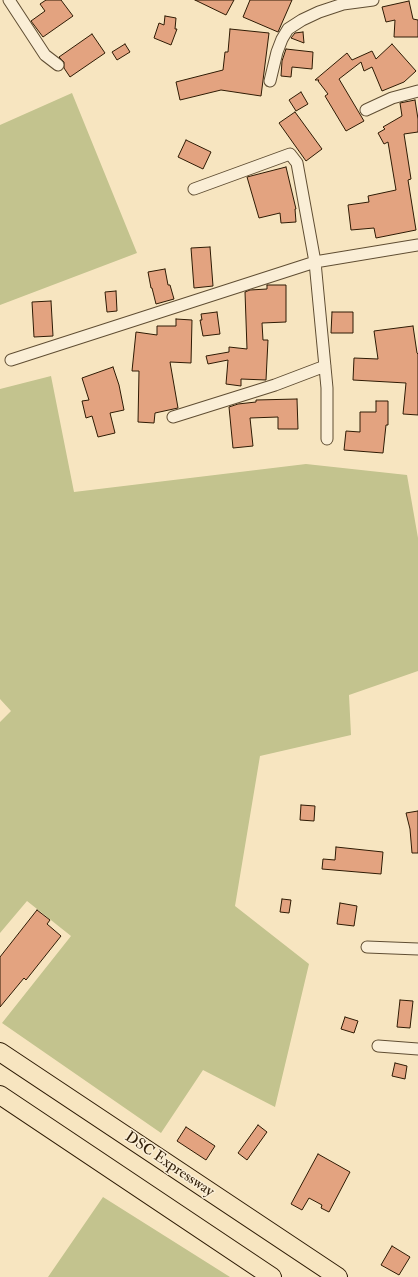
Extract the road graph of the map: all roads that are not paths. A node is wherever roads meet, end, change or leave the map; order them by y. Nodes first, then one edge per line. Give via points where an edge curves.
1 (9, 0) edge
2 (373, 0) edge
3 (58, 65) dead end
4 (270, 81) dead end
5 (418, 91) edge
6 (366, 110) dead end
7 (194, 189) dead end
8 (418, 245) edge
9 (315, 262) junction
10 (11, 360) dead end
11 (325, 366) junction
12 (173, 417) dead end
13 (327, 439) dead end
14 (367, 947) dead end
15 (418, 949) edge
16 (378, 1046) dead end
17 (418, 1049) edge
18 (0, 1052) edge
19 (0, 1095) edge
20 (272, 1277) edge
21 (338, 1277) edge

1 - 3 street via 45,55
2 - 4 street via 343,4 319,12 288,29 279,46
5 - 6 street via 392,98
7 - 9 street via 290,154 297,163
8 - 9 street
9 - 10 street
9 - 11 street
11 - 12 street via 275,385
11 - 13 street
14 - 15 street
16 - 17 street
18 - 21 main road, DSC Expressway
19 - 20 main road

